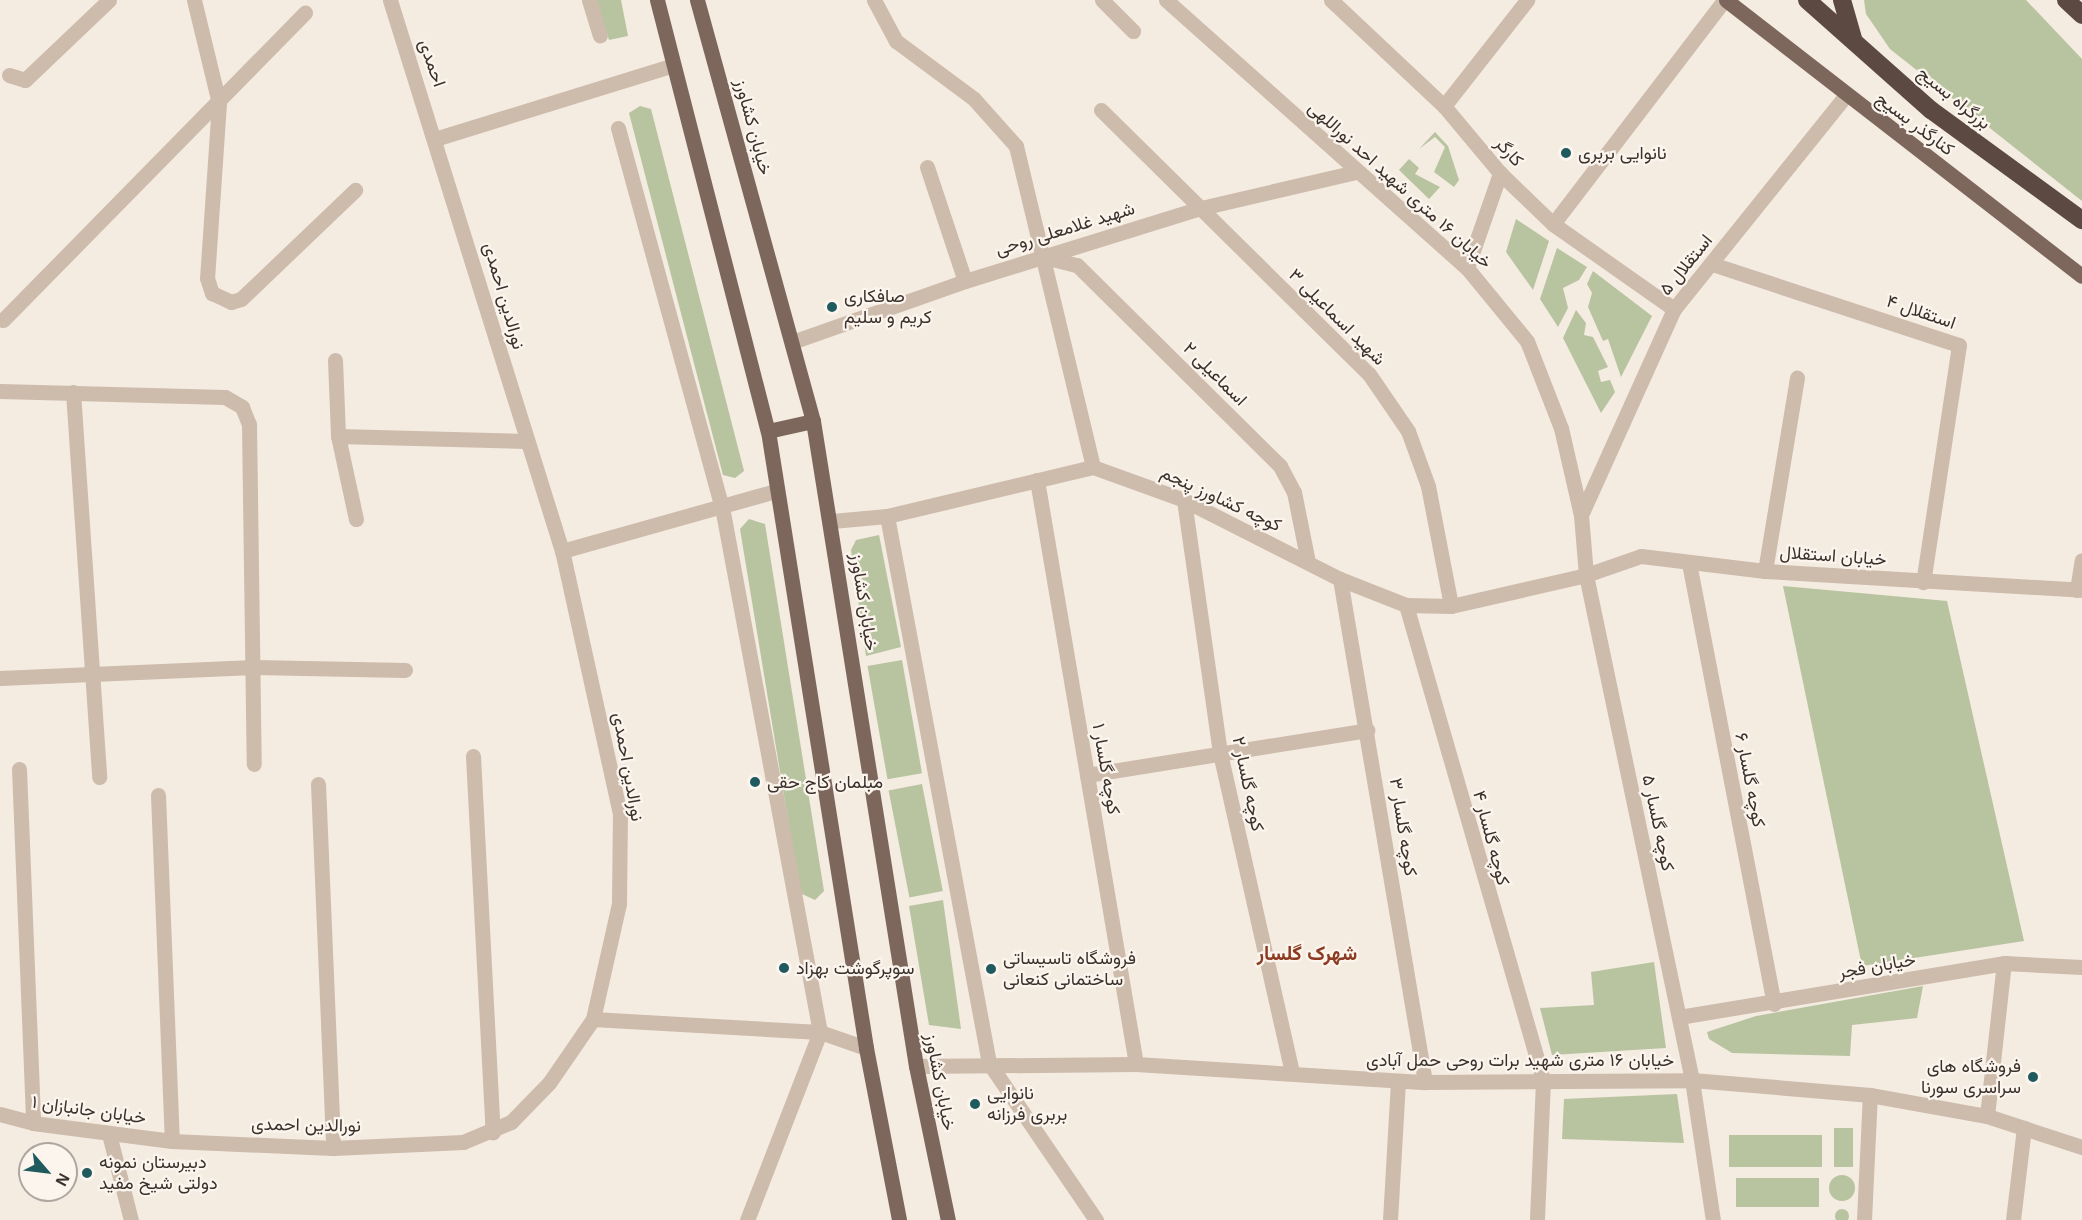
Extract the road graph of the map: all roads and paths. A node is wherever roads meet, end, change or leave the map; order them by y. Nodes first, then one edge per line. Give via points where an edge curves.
1 (110, 0) edge
2 (194, 0) edge
3 (390, 0) edge
4 (589, 0) edge
5 (657, 0) edge
6 (697, 0) edge
7 (874, 0) edge
8 (1102, 0) edge
9 (1166, 0) edge
10 (1331, 0) edge
11 (1527, 0) edge
12 (1725, 0) edge
13 (1807, 0) edge
14 (1842, 0) edge
15 (2066, 0) edge
16 (305, 13) dead end
17 (2082, 15) edge
18 (1133, 31) dead end
19 (600, 35) dead end
20 (1853, 38) junction
21 (670, 66) junction
22 (9, 75) dead end
23 (1845, 96) junction
24 (219, 103) junction
25 (1444, 106) junction
26 (1101, 110) dead end
27 (618, 128) dead end
28 (438, 138) junction
29 (927, 167) dead end
30 (1356, 172) junction
31 (1500, 173) junction
32 (355, 190) dead end
33 (1201, 208) junction
34 (2082, 220) edge
35 (1553, 224) junction
36 (1041, 257) junction
37 (1712, 264) junction
38 (1467, 268) junction
39 (2082, 276) edge
40 (965, 281) junction
41 (1674, 309) junction
42 (3, 320) dead end
43 (792, 342) junction
44 (335, 360) dead end
45 (1797, 378) dead end
46 (0, 391) edge
47 (74, 392) junction
48 (813, 421) junction
49 (768, 431) junction
50 (338, 436) junction
51 (526, 441) junction
52 (1093, 467) junction
53 (1037, 480) junction
54 (776, 492) junction
55 (1184, 500) junction
56 (722, 507) junction
57 (1581, 515) junction
58 (887, 516) junction
59 (356, 519) dead end
60 (832, 521) junction
61 (562, 551) junction
62 (2082, 560) edge
63 (1308, 562) junction
64 (1689, 563) junction
65 (1765, 571) junction
66 (1586, 575) junction
67 (1340, 579) junction
68 (1923, 582) junction
69 (2080, 590) edge
70 (1406, 605) junction
71 (1451, 606) junction
72 (254, 667) junction
73 (405, 669) dead end
74 (95, 675) junction
75 (0, 678) edge
76 (1367, 730) junction
77 (1220, 753) junction
78 (473, 756) dead end
79 (254, 764) dead end
80 (19, 770) dead end
81 (1087, 775) junction
82 (99, 777) dead end
83 (318, 784) dead end
84 (158, 795) dead end
85 (2004, 963) junction
86 (2082, 967) edge
87 (1774, 1004) junction
88 (1679, 1017) junction
89 (593, 1019) junction
90 (820, 1032) junction
91 (866, 1048) junction
92 (988, 1062) junction
93 (1136, 1064) junction
94 (916, 1066) junction
95 (1292, 1073) junction
96 (1692, 1080) junction
97 (1543, 1081) junction
98 (1398, 1082) junction
99 (1425, 1082) junction
100 (1870, 1095) junction
101 (0, 1114) edge
102 (1987, 1116) junction
103 (33, 1123) junction
104 (2024, 1128) junction
105 (493, 1132) junction
106 (109, 1134) junction
107 (172, 1141) junction
108 (2082, 1147) edge
109 (333, 1148) junction
110 (131, 1220) edge
111 (747, 1220) edge
112 (899, 1220) edge
113 (948, 1220) edge
114 (1096, 1220) edge
115 (1390, 1220) edge
116 (1537, 1220) edge
117 (1713, 1220) edge
118 (1864, 1220) edge
119 (2013, 1220) edge

1 - 22 street via 25,80
2 - 24 street
3 - 28 street, احمدی
4 - 19 street
5 - 21 main road
6 - 43 main road, خیابان کشاورز
7 - 36 street via 896,41 974,99 1016,146
8 - 18 street
9 - 30 street, خیابان ۱۶ متری شهید احد نوراللهی
10 - 25 street, کارگر
11 - 25 street
12 - 23 main road, کنارگذر بسیج
12 - 35 street
13 - 20 highway, بزرگراه بسیج
14 - 20 highway
15 - 17 highway
16 - 24 street
20 - 34 highway, بزرگراه بسیج via 1931,110
21 - 28 street
21 - 49 main road
23 - 37 street, استقلال ۵
23 - 39 main road, کنارگذر بسیج
24 - 32 street via 207,278 221,300 241,299
24 - 42 street
25 - 31 street, کارگر
26 - 33 street, شهید اسماعیلی ۳
27 - 56 street
28 - 51 street, نورالدین احمدی
29 - 40 street
30 - 33 street, شهید غلامعلی روحی
30 - 38 street, خیابان ۱۶ متری شهید احد نوراللهی
31 - 35 street, کارگر
31 - 38 street
33 - 36 street, شهید غلامعلی روحی
33 - 71 street, شهید اسماعیلی ۳ via 1369,374 1408,431 1428,486
35 - 41 street, کارگر
36 - 40 street, شهید غلامعلی روحی
36 - 52 street
36 - 63 street, اسماعیلی ۲ via 1077,265 1280,466 1293,492
37 - 41 street, استقلال ۵
37 - 68 street, استقلال ۴ via 1959,345
38 - 57 street, خیابان ۱۶ متری شهید احد نوراللهی via 1527,341 1561,428
40 - 43 street, شهید غلامعلی روحی
41 - 57 street, استقلال ۵
43 - 48 main road, خیابان کشاورز
44 - 50 street
45 - 65 street
46 - 47 street
47 - 72 street via 225,397 242,407 249,424
47 - 74 street
48 - 49 main road
48 - 60 main road, خیابان کشاورز
49 - 54 main road
50 - 51 street
50 - 59 street
51 - 61 street, نورالدین احمدی
52 - 53 street
52 - 55 street, کوچه کشاورز پنجم
53 - 58 street
53 - 81 street, کوچه گلسار ۱
54 - 56 street
54 - 91 main road
55 - 63 street, کوچه کشاورز پنجم
55 - 77 street, کوچه گلسار ۲
56 - 61 street
56 - 90 street
57 - 66 street, خیابان ۱۶ متری شهید احد نوراللهی
58 - 60 street
58 - 92 street
60 - 94 main road, خیابان کشاورز
61 - 89 street, نورالدین احمدی via 620,814 619,904
62 - 69 street
63 - 67 street, کوچه کشاورز پنجم
64 - 65 street, خیابان استقلال
64 - 66 street, خیابان استقلال via 1628,557
64 - 87 street, کوچه گلسار ۶
65 - 68 street, خیابان استقلال
66 - 71 street, کوچه کشاورز پنجم
66 - 88 street, کوچه گلسار ۵
67 - 70 street, کوچه کشاورز پنجم
67 - 76 street, کوچه گلسار ۳
68 - 69 street, خیابان استقلال
70 - 71 street, کوچه کشاورز پنجم
70 - 97 street, کوچه گلسار ۴
72 - 73 street
72 - 74 street
72 - 79 street
74 - 75 street
74 - 82 street
76 - 77 street
76 - 99 street, کوچه گلسار ۳
77 - 81 street
77 - 95 street, کوچه گلسار ۲
78 - 105 street
80 - 103 street
81 - 93 street, کوچه گلسار ۱
83 - 109 street
84 - 107 street
85 - 86 street, خیابان فجر
85 - 87 street, خیابان فجر
85 - 102 street
87 - 88 street, خیابان فجر
88 - 96 street, کوچه گلسار ۵
89 - 90 street
89 - 105 street, نورالدین احمدی via 549,1083
90 - 91 street
90 - 111 street
91 - 112 main road
92 - 93 street, خیابان ۱۶ متری شهید برات روحی حمل آبادی
92 - 94 street, خیابان ۱۶ متری شهید برات روحی حمل آبادی
92 - 114 street
93 - 95 street, خیابان ۱۶ متری شهید برات روحی حمل آبادی
94 - 113 main road, خیابان کشاورز
95 - 98 street, خیابان ۱۶ متری شهید برات روحی حمل آبادی
96 - 97 street, خیابان ۱۶ متری شهید برات روحی حمل آبادی
96 - 100 street, خیابان ۱۶ متری شهید برات روحی حمل آبادی
96 - 117 street, کوچه گلسار ۵
97 - 99 street, خیابان ۱۶ متری شهید برات روحی حمل آبادی
97 - 116 street, کوچه گلسار ۴
98 - 99 street, خیابان ۱۶ متری شهید برات روحی حمل آبادی
98 - 115 street
100 - 102 street, خیابان ۱۶ متری شهید برات روحی حمل آبادی
100 - 118 street
101 - 103 street, خیابان جانبازان ۱
102 - 104 street, خیابان ۱۶ متری شهید برات روحی حمل آبادی
103 - 106 street, خیابان جانبازان ۱
104 - 108 street, خیابان ۱۶ متری شهید برات روحی حمل آبادی
104 - 119 street
105 - 109 street, نورالدین احمدی via 463,1142
106 - 107 street, خیابان جانبازان ۱
106 - 110 street
107 - 109 street, نورالدین احمدی

